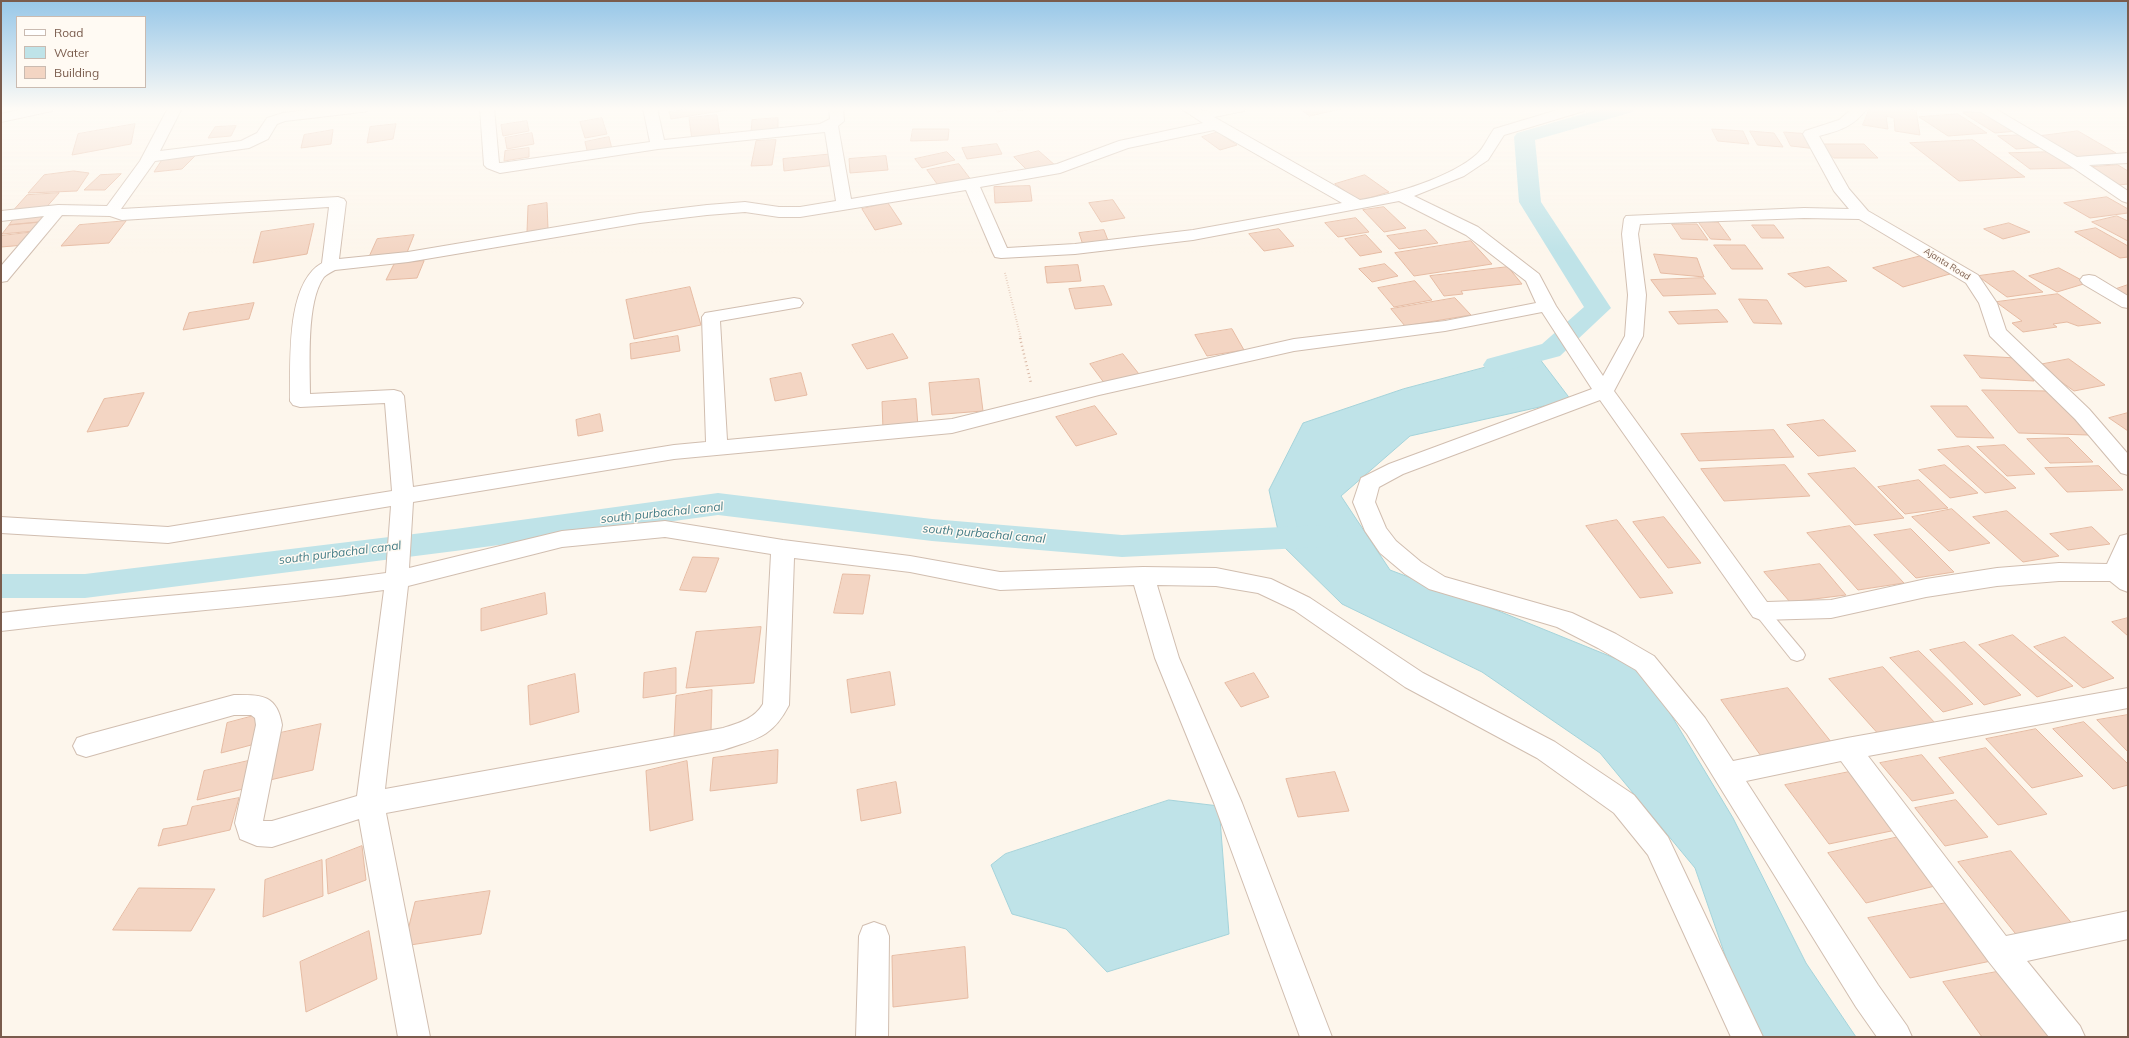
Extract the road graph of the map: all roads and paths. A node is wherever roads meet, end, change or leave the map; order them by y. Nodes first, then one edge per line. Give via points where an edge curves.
1 (154, 156) edge
2 (491, 156) edge
3 (582, 156) edge
4 (836, 156) edge
5 (1091, 156) edge
6 (1270, 156) edge
7 (1483, 156) edge
8 (1823, 156) edge
9 (2065, 156) edge
10 (150, 157) joint
11 (2128, 158) edge
12 (2074, 162) junction
13 (971, 184) junction
14 (1401, 196) junction
15 (2128, 198) edge
16 (844, 204) junction
17 (1358, 205) junction
18 (58, 210) junction
19 (112, 211) junction
20 (1862, 214) junction
21 (1, 216) edge
22 (1001, 253) junction
23 (330, 265) junction
24 (1, 277) edge
25 (2089, 280) dead end
26 (794, 303) dead end
27 (2128, 303) edge
28 (1547, 306) junction
29 (1598, 383) junction
30 (1036, 405) junction
31 (717, 448) junction
32 (2128, 468) edge
33 (402, 503) junction
34 (1, 525) edge
35 (2128, 542) edge
36 (783, 548) junction
37 (398, 573) junction
38 (1143, 576) junction
39 (2122, 578) edge
40 (1762, 610) junction
41 (1, 622) edge
42 (1797, 655) dead end
43 (2128, 698) edge
44 (86, 746) dead end
45 (1847, 749) junction
46 (1726, 774) junction
47 (370, 804) junction
48 (2128, 925) edge
49 (874, 936) dead end
50 (2000, 952) junction
51 (414, 1037) edge
52 (872, 1037) edge
53 (1316, 1037) edge
54 (1747, 1037) edge
55 (1896, 1037) edge
56 (2069, 1037) edge

1 - 10 street
2 - 3 street via 495,167 512,167
4 - 16 street
5 - 13 street via 1060,168
6 - 17 street
7 - 14 street via 1452,176
8 - 20 street, Ajanta Road via 1842,190
9 - 12 street
10 - 19 street
11 - 12 street
12 - 15 street
13 - 16 street
13 - 22 street
14 - 17 street
14 - 28 street via 1472,231 1533,278
16 - 23 street via 800,212 745,208 707,210 640,218 408,257
17 - 22 street via 1192,235 1075,249
18 - 19 street
18 - 21 street
18 - 24 street
19 - 23 street via 122,216 338,202
20 - 29 street via 1804,213 1632,219 1630,234 1637,295 1634,336
20 - 32 street, Ajanta Road via 1972,279 1988,303 1997,332 2082,414
22 - 30 path
23 - 33 street via 316,274 307,296 302,334 300,401 394,396
25 - 27 street
26 - 31 street via 711,317
28 - 29 street
28 - 30 street via 1445,326 1294,345
29 - 40 street
29 - 46 street via 1464,445 1396,469 1369,483 1364,502 1376,531 1388,547 1413,568 1438,583 1564,620 1645,663 1696,726
30 - 31 street via 952,426
31 - 33 street via 674,452
33 - 34 street via 168,535
33 - 37 street
35 - 39 street
36 - 37 street via 665,529 562,539
36 - 38 street via 910,564 1000,581
36 - 47 street via 776,705 770,717 758,728 723,739
37 - 41 street via 304,593 80,612
37 - 47 street
38 - 53 street via 1167,658 1228,803
38 - 54 street via 1216,577 1263,585 1302,604 1414,680 1546,750 1624,804 1658,846
39 - 40 street via 2059,572 1997,577 1926,588 1830,609
40 - 42 lane
43 - 45 street
44 - 47 street via 234,705 255,706 267,712 269,726 249,823 250,830 272,834
45 - 46 street
45 - 50 street
46 - 55 street via 1867,996
47 - 51 street
48 - 50 street
49 - 52 street
50 - 56 street

